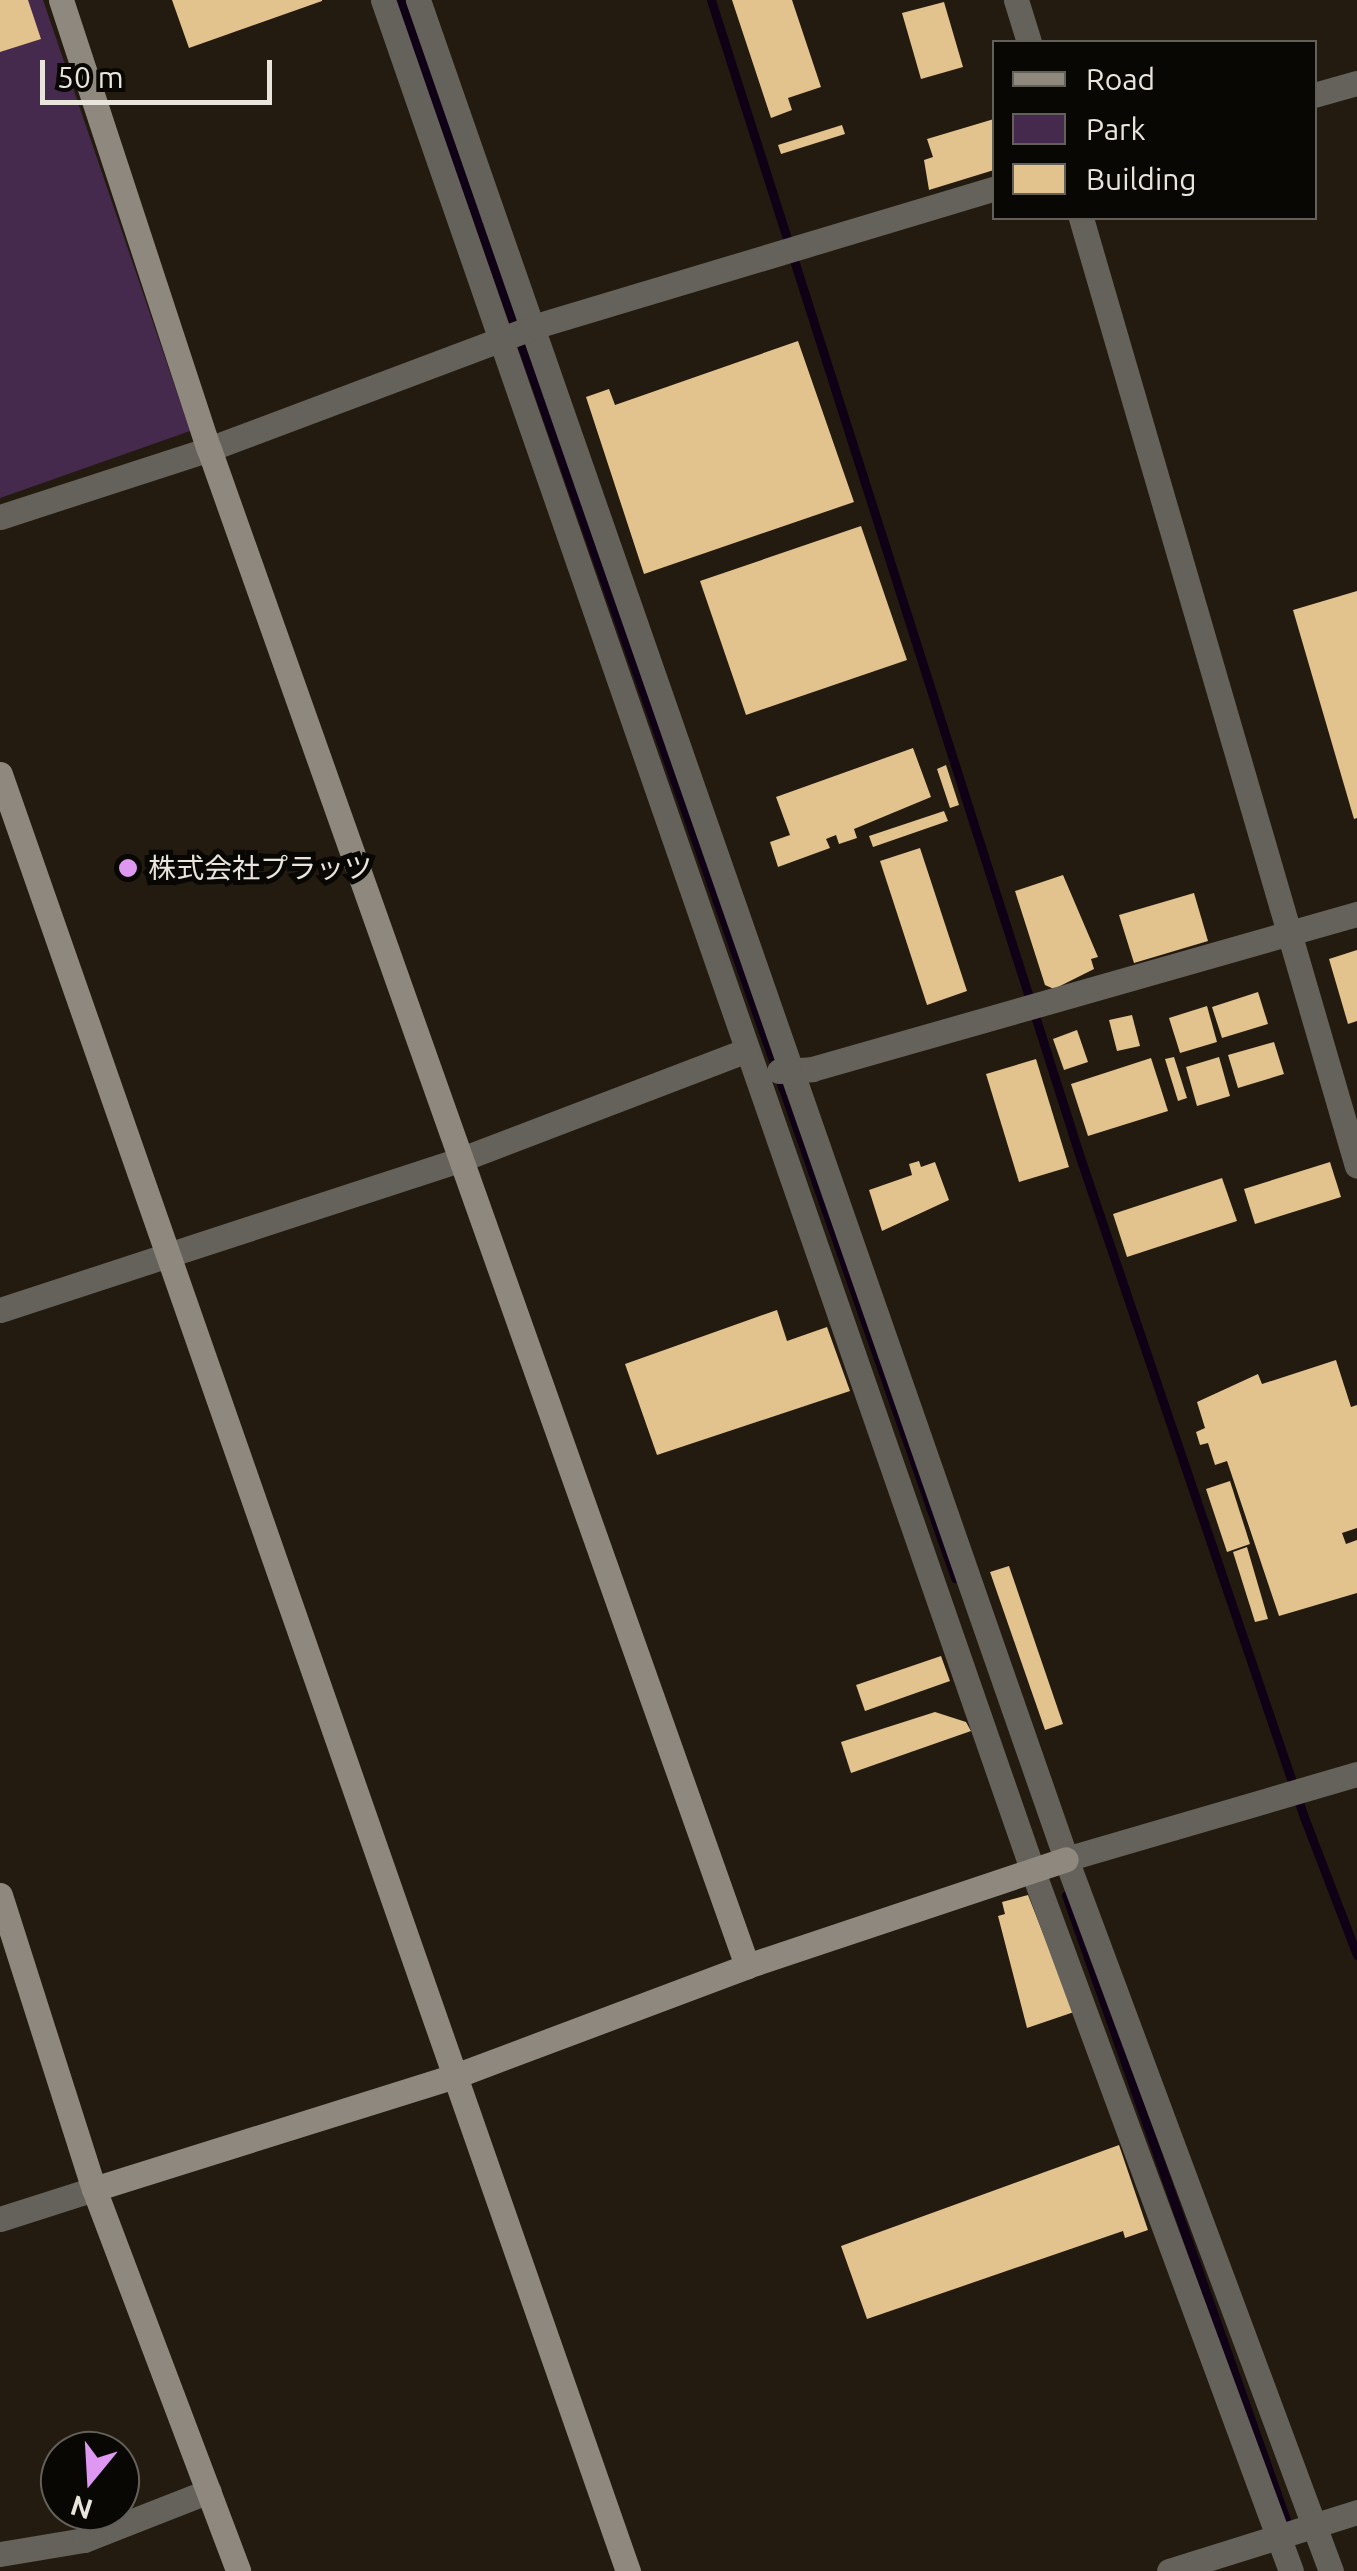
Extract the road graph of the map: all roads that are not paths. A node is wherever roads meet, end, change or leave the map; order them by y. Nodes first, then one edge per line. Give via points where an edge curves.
1 (60, 0) edge
2 (383, 0) edge
3 (418, 0) edge
4 (1016, 0) edge
5 (1027, 40) edge
6 (1357, 83) edge
7 (1317, 94) edge
8 (992, 190) edge
9 (1082, 220) edge
10 (536, 326) junction
11 (498, 342) junction
12 (209, 449) junction
13 (0, 517) edge
14 (0, 774) edge
15 (1357, 914) edge
16 (1290, 934) junction
17 (747, 1050) junction
18 (792, 1070) junction
19 (760, 1072) junction
20 (462, 1159) junction
21 (1357, 1166) edge
22 (166, 1255) junction
23 (0, 1310) edge
24 (1357, 1774) edge
25 (1066, 1859) junction
26 (1032, 1869) junction
27 (0, 1896) edge
28 (747, 1966) junction
29 (455, 2076) junction
30 (94, 2188) junction
31 (0, 2219) edge
32 (209, 2491) junction
33 (1357, 2512) edge
34 (1312, 2524) junction
35 (1276, 2536) junction
36 (0, 2554) edge
37 (238, 2571) edge
38 (628, 2571) edge
39 (1169, 2571) edge
40 (1291, 2571) edge
41 (1331, 2571) edge

1 - 12 street
2 - 11 street
3 - 10 street
4 - 5 street
6 - 7 street
8 - 10 street
9 - 16 street
10 - 11 street
10 - 18 street
11 - 12 street
11 - 17 street
12 - 13 street
12 - 20 street
14 - 22 street
15 - 16 street
16 - 18 street
16 - 21 street
17 - 19 street
17 - 20 street
18 - 19 street
18 - 25 street
19 - 26 street
20 - 22 street
20 - 28 street
22 - 23 street
22 - 29 street
24 - 25 street
25 - 26 street
25 - 34 street
26 - 28 street
26 - 35 street
27 - 30 street
28 - 29 street
29 - 30 street
29 - 38 street
30 - 31 street
30 - 32 street
32 - 36 street via 84,2540
32 - 37 street
33 - 34 street
34 - 35 street
34 - 41 street
35 - 39 street
35 - 40 street

